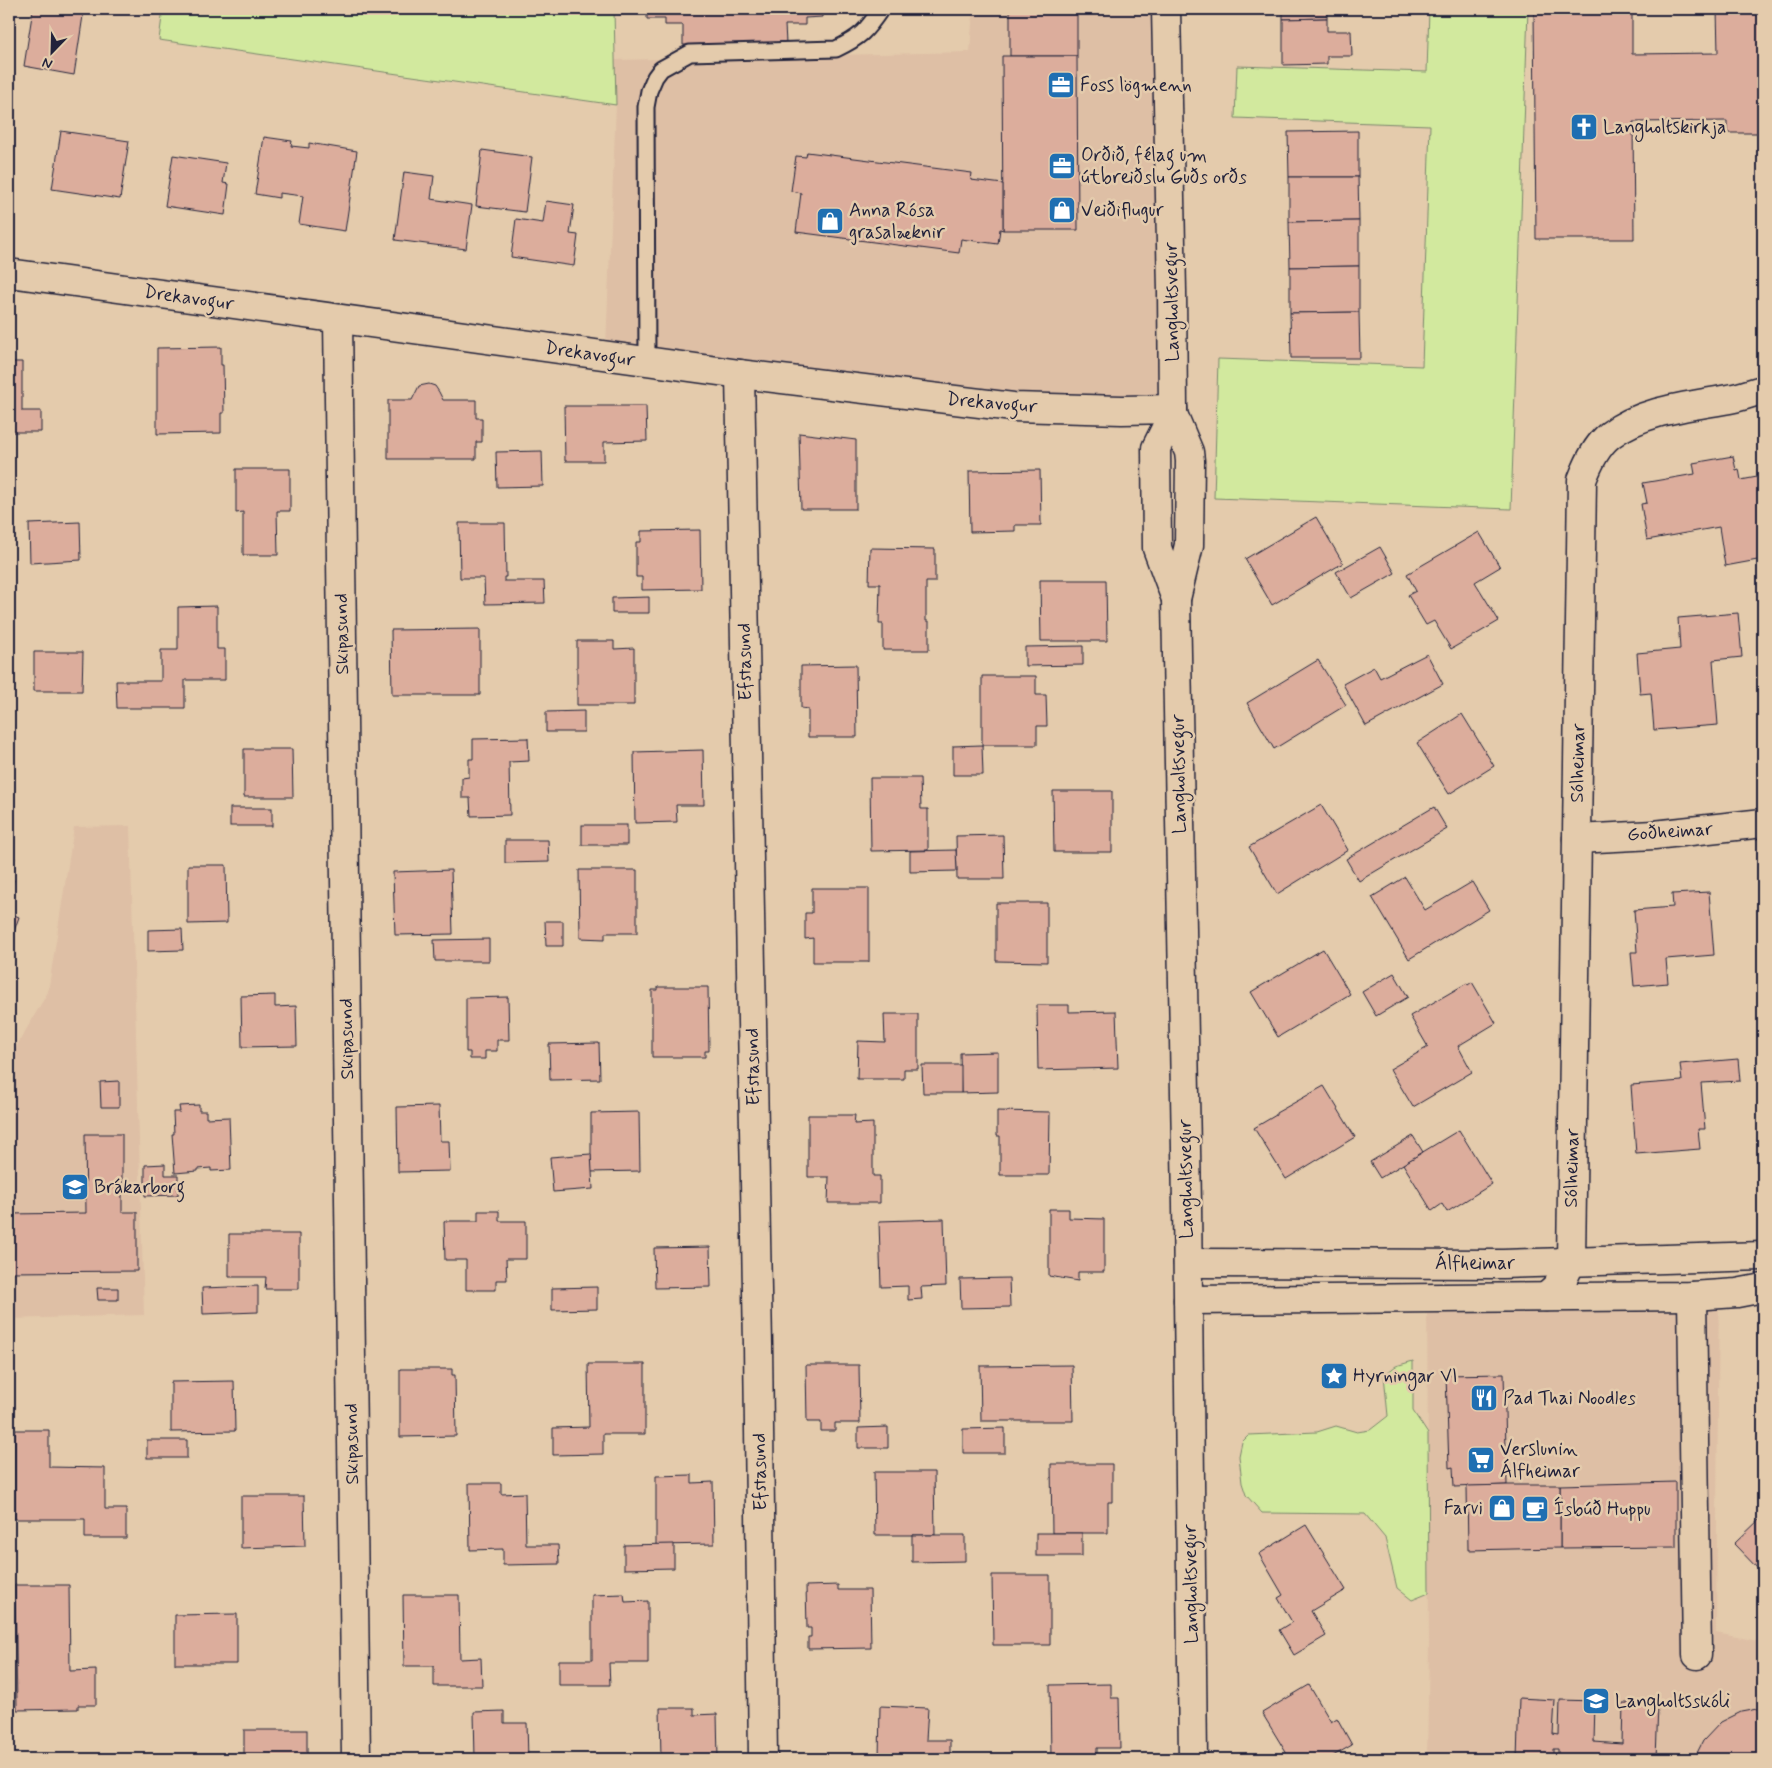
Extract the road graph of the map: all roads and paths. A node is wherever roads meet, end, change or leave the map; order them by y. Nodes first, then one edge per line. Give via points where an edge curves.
1 (881, 9) edge
2 (1166, 9) edge
3 (9, 273) edge
4 (338, 319) junction
5 (647, 362) junction
6 (740, 374) junction
7 (1763, 390) edge
8 (1173, 412) junction
9 (1763, 823) edge
10 (1577, 839) junction
11 (1763, 1256) edge
12 (1571, 1261) junction
13 (1188, 1263) junction
14 (1763, 1288) edge
15 (1602, 1296) junction
16 (1692, 1296) junction
17 (1546, 1297) junction
18 (1188, 1300) junction
19 (1697, 1655) dead end
20 (356, 1759) edge
21 (763, 1759) edge
22 (1193, 1759) edge

1 - 5 lane via 856,39 836,49 690,53 661,69 655,77 646,107
2 - 8 street, Langholtsvegur
3 - 4 street, Drekavogur
4 - 5 street, Drekavogur
4 - 20 street, Skipasund
5 - 6 street, Drekavogur
6 - 8 street, Drekavogur via 1013,407
6 - 21 street, Efstasund
7 - 10 street, Sólheimar via 1661,411 1626,425 1609,435 1589,461 1582,480
8 - 13 street, Langholtsvegur via 1190,461 1189,545 1176,599
9 - 10 street, Goðheimar via 1654,835
10 - 12 street, Sólheimar
11 - 12 street, Álfheimar
12 - 13 street, Álfheimar via 1484,1264
12 - 15 street via 1578,1277
12 - 17 street, Sólheimar via 1558,1288
13 - 18 street, Langholtsvegur
14 - 16 street, Álfheimar
15 - 16 street, Álfheimar
15 - 17 street, Álfheimar
16 - 19 street
17 - 18 street, Álfheimar
18 - 22 street, Langholtsvegur

